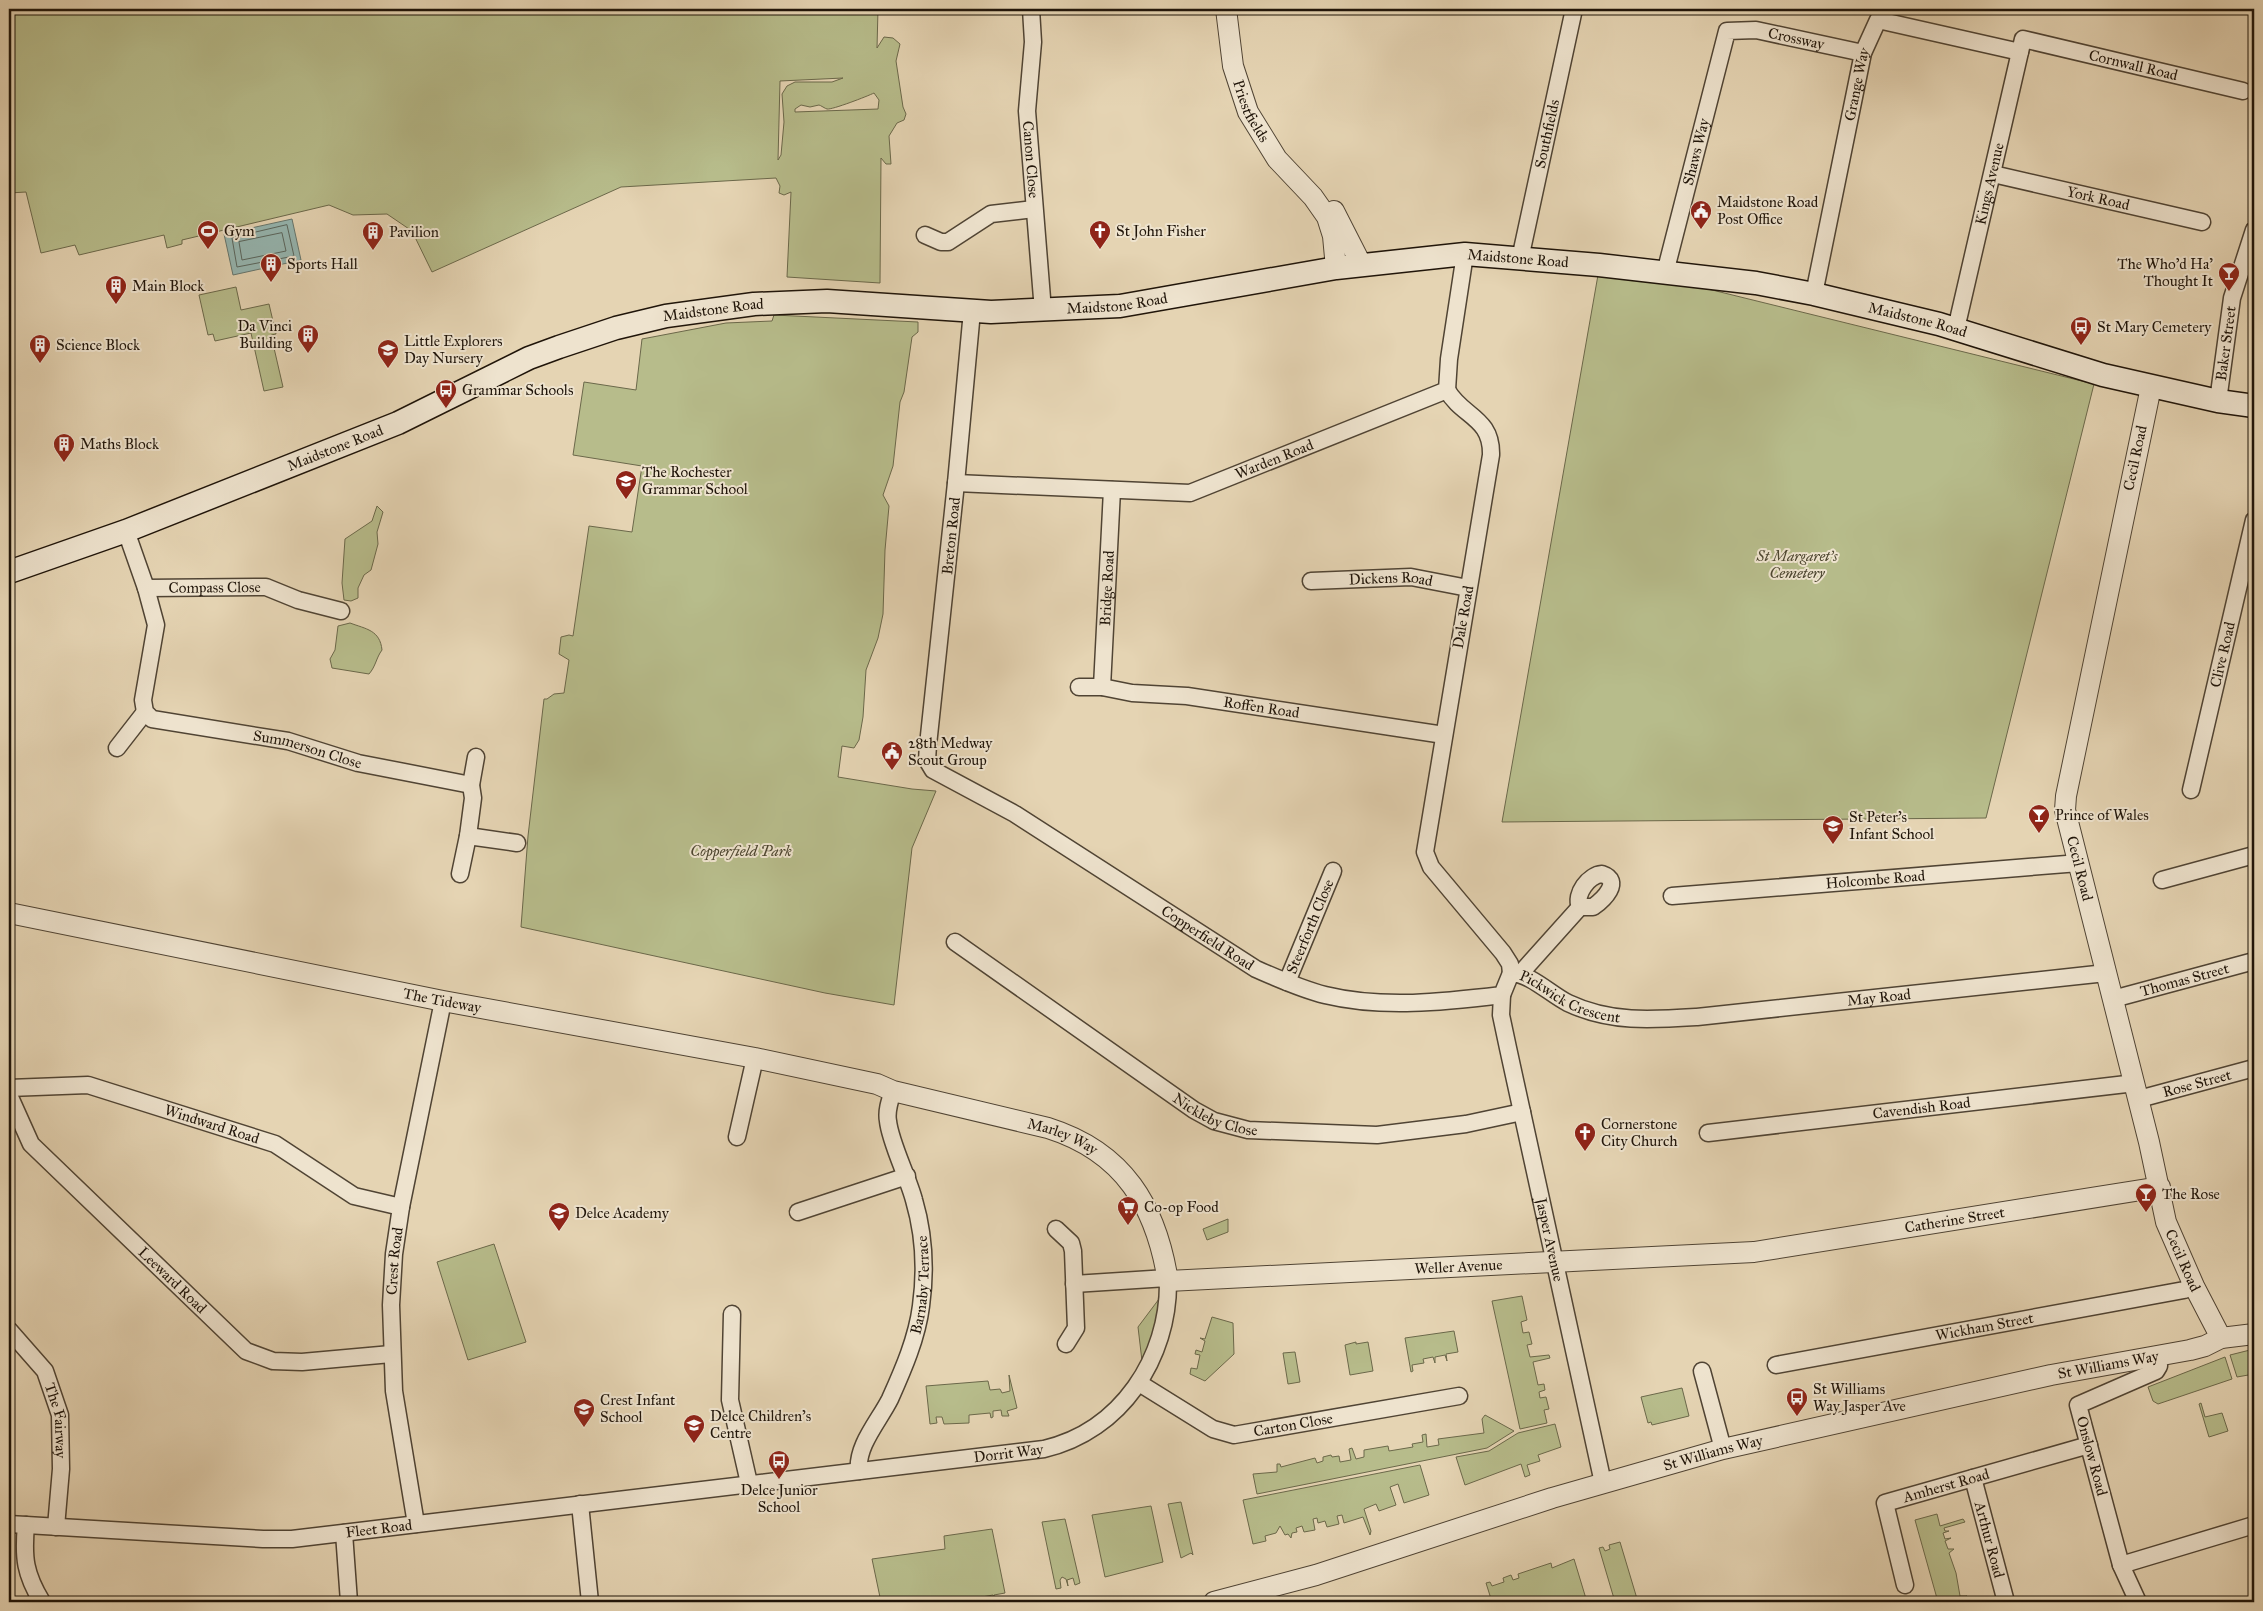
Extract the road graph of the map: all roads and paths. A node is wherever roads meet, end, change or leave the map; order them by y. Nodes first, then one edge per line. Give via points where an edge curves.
1 (1032, 9) edge
2 (1226, 9) edge
3 (1574, 9) edge
4 (1727, 31) joint
5 (2022, 45) junction
6 (1864, 53) junction
7 (2243, 90) dead end
8 (1993, 174) junction
9 (1313, 197) junction
10 (1034, 209) junction
11 (2202, 222) dead end
12 (2254, 230) edge
13 (925, 235) dead end
14 (1465, 254) junction
15 (1520, 259) junction
16 (1361, 264) junction
17 (1336, 268) junction
18 (1665, 272) junction
19 (1814, 294) junction
20 (972, 311) junction
21 (1043, 311) junction
22 (1956, 329) junction
23 (2151, 387) junction
24 (1447, 390) junction
25 (2218, 401) junction
26 (2254, 406) edge
27 (956, 483) junction
28 (1112, 490) junction
29 (2254, 520) edge
30 (126, 531) junction
31 (9, 572) edge
32 (1311, 581) dead end
33 (146, 588) junction
34 (1468, 588) junction
35 (341, 611) dead end
36 (1079, 687) dead end
37 (1102, 687) junction
38 (145, 712) junction
39 (1444, 735) junction
40 (117, 748) dead end
41 (476, 757) dead end
42 (927, 760) joint
43 (471, 785) junction
44 (2190, 790) dead end
45 (468, 836) junction
46 (517, 844) dead end
47 (2254, 855) edge
48 (1427, 860) joint
49 (2079, 863) junction
50 (1333, 872) dead end
51 (460, 874) dead end
52 (2162, 880) dead end
53 (1672, 896) dead end
54 (1580, 907) dead end
55 (9, 913) edge
56 (955, 942) dead end
57 (2254, 961) edge
58 (1515, 973) junction
59 (2106, 973) junction
60 (1287, 982) junction
61 (1502, 995) junction
62 (2113, 999) junction
63 (443, 1001) junction
64 (1651, 1020) joint
65 (755, 1058) junction
66 (2254, 1068) edge
67 (885, 1087) junction
68 (9, 1088) edge
69 (2137, 1091) junction
70 (9, 1095) edge
71 (1522, 1112) junction
72 (1708, 1133) dead end
73 (737, 1138) dead end
74 (907, 1176) junction
75 (2160, 1188) junction
76 (401, 1207) junction
77 (798, 1212) dead end
78 (1056, 1229) dead end
79 (1750, 1252) joint
80 (1554, 1261) junction
81 (1167, 1280) junction
82 (1074, 1284) junction
83 (2194, 1286) junction
84 (732, 1314) dead end
85 (9, 1330) edge
86 (2254, 1334) edge
87 (2221, 1338) junction
88 (1066, 1344) dead end
89 (391, 1354) junction
90 (2158, 1355) junction
91 (1776, 1365) dead end
92 (1702, 1371) dead end
93 (1139, 1383) junction
94 (1459, 1396) dead end
95 (2089, 1445) junction
96 (1723, 1449) junction
97 (859, 1471) junction
98 (1973, 1478) junction
99 (1603, 1483) junction
100 (749, 1484) junction
101 (580, 1504) junction
102 (9, 1524) edge
103 (416, 1524) junction
104 (2254, 1525) edge
105 (26, 1526) junction
106 (56, 1527) junction
107 (344, 1532) junction
108 (2121, 1565) junction
109 (1905, 1585) dead end
110 (42, 1602) edge
111 (349, 1602) edge
112 (590, 1602) edge
113 (1214, 1602) edge
114 (2006, 1602) edge
115 (2138, 1602) edge

1 - 10 street, Canon Close via 1033,42 1027,111
2 - 9 street, Priestfields via 1233,66 1248,112 1277,159
3 - 15 street, Southfields
4 - 6 street, Crossway via 1756,30
4 - 18 street, Shaws Way
5 - 6 street, Grange Way via 1878,20
5 - 7 street, Cornwall Road
5 - 8 street, Kings Avenue
6 - 19 street, Grange Way
8 - 11 street, York Road
8 - 22 street, Kings Avenue
9 - 16 street, Priestfields via 1322,199 1335,213
9 - 17 street, Priestfields via 1330,225
10 - 13 street via 993,214 948,242
10 - 21 street, Canon Close
12 - 25 street, Baker Street via 2232,298
14 - 15 main road, Maidstone Road
14 - 16 main road, Maidstone Road
14 - 24 street
15 - 18 main road, Maidstone Road
16 - 17 main road, Maidstone Road
17 - 21 main road, Maidstone Road via 1120,306
18 - 19 main road, Maidstone Road
19 - 22 main road, Maidstone Road
20 - 21 main road, Maidstone Road
20 - 27 street, Breton Road
20 - 30 main road, Maidstone Road via 827,301 719,308 637,323 537,355 408,419
22 - 23 main road, Maidstone Road
23 - 25 main road, Maidstone Road
23 - 49 street, Cecil Road via 2066,796 2066,819
24 - 28 street, Warden Road via 1190,493
24 - 34 street, Dale Road via 1484,426 1491,450
25 - 26 main road, Maidstone Road
27 - 28 street, Warden Road
27 - 42 street, Breton Road
28 - 37 street, Bridge Road
29 - 44 street, Clive Road
30 - 31 main road, Maidstone Road
30 - 33 street
32 - 34 street, Dickens Road via 1411,577
33 - 35 street, Compass Close via 266,586 298,600
33 - 38 street via 156,625 143,700
34 - 39 street, Dale Road
36 - 37 street, Roffen Road
37 - 39 street, Roffen Road via 1132,693 1187,696
38 - 40 street
38 - 43 street, Summerson Close via 152,719 288,742 358,763
39 - 48 street, Dale Road via 1425,847
41 - 43 street
42 - 60 street, Copperfield Road via 933,770 1015,814 1256,969
43 - 45 street via 473,798
45 - 46 street
45 - 51 street
47 - 52 street
48 - 58 street, Pickwick Crescent via 1503,953
49 - 53 street, Holcombe Road
49 - 59 street, Cecil Road
50 - 60 street, Steerforth Close
54 - 58 street
55 - 63 street, The Tideway
56 - 71 street, Nickleby Close via 1214,1121 1248,1130 1377,1134 1466,1124
57 - 62 street, Thomas Street
58 - 61 street
58 - 64 street, Pickwick Crescent via 1587,1011 1619,1019
59 - 62 street, Cecil Road
59 - 64 street, May Road
60 - 61 street, Copperfield Road via 1326,995 1393,1004
61 - 71 street, Jasper Avenue via 1502,1018
62 - 69 street, Cecil Road
63 - 65 street, The Tideway
63 - 76 street, Crest Road
65 - 67 street, The Tideway
65 - 73 street
66 - 69 street, Rose Street
67 - 74 street, Barnaby Terrace via 888,1122
67 - 81 street, Marley Way via 1048,1128 1094,1149 1131,1183 1143,1200 1160,1241
68 - 76 street, Windward Road via 88,1085 275,1144 354,1196
69 - 72 street, Cavendish Road
69 - 75 street, Cecil Road
70 - 89 street, Leeward Road via 31,1144 246,1351 273,1360 302,1362
71 - 80 street, Jasper Avenue
74 - 77 street
74 - 97 street, Barnaby Terrace via 922,1241 920,1316 894,1390 858,1457
75 - 79 street, Catherine Street
75 - 83 street, Cecil Road via 2168,1226
76 - 89 street, Crest Road via 394,1254
78 - 82 street via 1072,1246
79 - 80 street, Weller Avenue
80 - 81 street, Weller Avenue
80 - 99 street, Jasper Avenue
81 - 82 street
81 - 93 street, Dorrit Way via 1167,1308 1160,1341
82 - 88 street via 1076,1328
83 - 87 street, Cecil Road
83 - 91 street, Wickham Street
84 - 100 street via 730,1400
85 - 106 street, The Fairway via 45,1371 60,1415 61,1469
86 - 87 street, St Williams Way
87 - 90 street, St Williams Way via 2202,1348
89 - 103 street, Crest Road
90 - 95 street, Onslow Road via 2156,1370 2079,1404
90 - 96 street, St Williams Way via 2041,1377
92 - 96 street
93 - 94 street, Carton Close via 1213,1428 1234,1435
93 - 97 street, Dorrit Way via 1122,1404 1096,1426 1048,1448
95 - 98 street, Amherst Road
95 - 108 street, Onslow Road
96 - 99 street, St Williams Way
97 - 100 street, Dorrit Way
98 - 109 street, Amherst Road via 1885,1503
98 - 114 street, Arthur Road
99 - 113 street, St Williams Way via 1402,1549
100 - 101 street, Fleet Road
101 - 103 street, Fleet Road
101 - 112 street
102 - 105 street, Fleet Road
103 - 107 street, Fleet Road
104 - 108 street
105 - 106 street, Fleet Road
105 - 110 street via 25,1568
106 - 107 street, Fleet Road via 270,1539
107 - 111 street
108 - 115 street, Onslow Road

